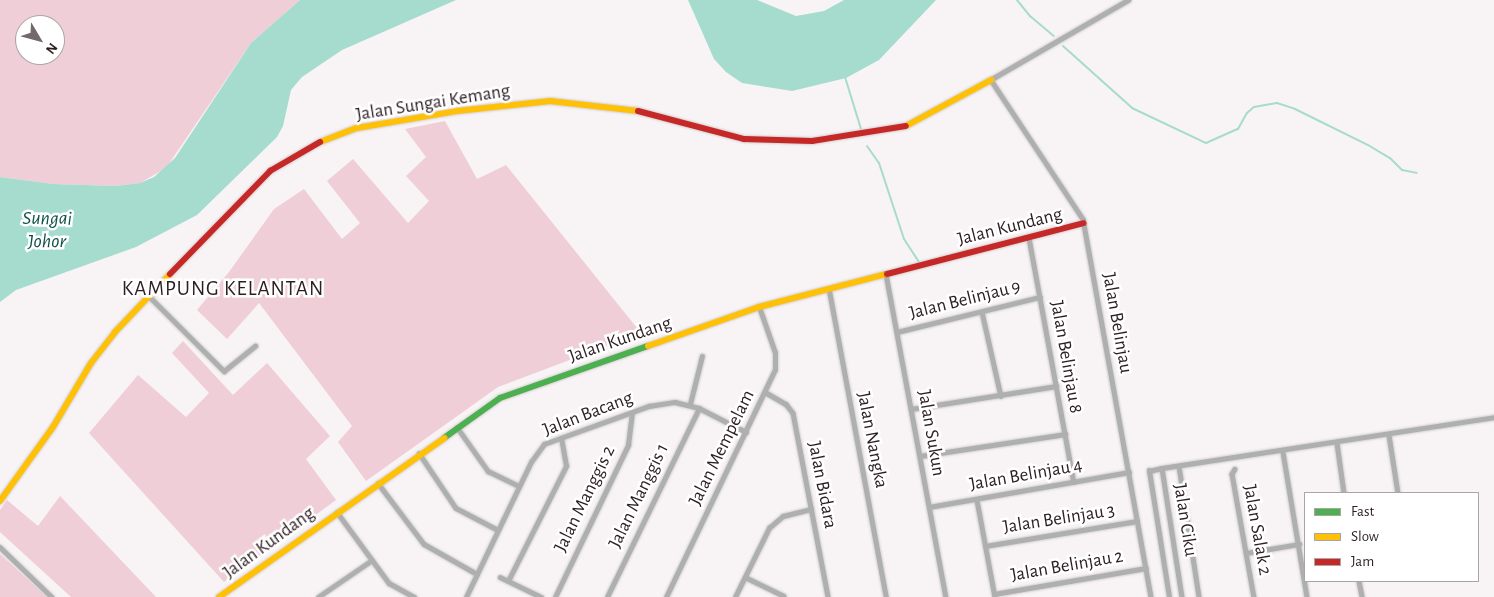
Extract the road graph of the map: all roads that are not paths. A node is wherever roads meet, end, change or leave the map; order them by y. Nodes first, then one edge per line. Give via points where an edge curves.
1 (1129, 0) edge
2 (991, 80) junction
3 (1084, 223) junction
4 (1029, 238) junction
5 (886, 274) junction
6 (829, 288) junction
7 (150, 297) junction
8 (1040, 297) junction
9 (760, 307) junction
10 (982, 312) junction
11 (897, 332) junction
12 (255, 346) dead end
13 (702, 356) dead end
14 (1056, 386) junction
15 (765, 392) junction
16 (1001, 396) junction
17 (690, 404) junction
18 (699, 408) junction
19 (911, 409) junction
20 (632, 412) junction
21 (1494, 417) edge
22 (456, 426) junction
23 (746, 432) junction
24 (1065, 434) junction
25 (1388, 434) junction
26 (560, 438) junction
27 (1337, 443) junction
28 (1283, 452) junction
29 (419, 453) junction
30 (920, 456) junction
31 (1179, 466) junction
32 (1162, 468) junction
33 (1235, 469) dead end
34 (1128, 472) junction
35 (1074, 482) junction
36 (378, 483) junction
37 (519, 486) junction
38 (1344, 492) edge
39 (1398, 492) edge
40 (1, 497) edge
41 (977, 500) junction
42 (929, 507) junction
43 (811, 509) junction
44 (337, 512) junction
45 (1137, 521) junction
46 (498, 530) junction
47 (1299, 544) junction
48 (0, 546) edge
49 (986, 546) junction
50 (1246, 553) junction
51 (372, 560) junction
52 (1146, 568) junction
53 (477, 574) junction
54 (500, 577) dead end
55 (745, 577) junction
56 (1304, 577) edge
57 (508, 581) junction
58 (1305, 582) edge
59 (1359, 582) edge
60 (994, 595) edge
61 (784, 596) edge
62 (52, 597) edge
63 (219, 597) edge
64 (318, 597) edge
65 (414, 597) edge
66 (466, 597) edge
67 (541, 597) edge
68 (555, 597) edge
69 (607, 597) edge
70 (666, 597) edge
71 (735, 597) edge
72 (828, 597) edge
73 (886, 597) edge
74 (946, 597) edge
75 (1151, 597) edge
76 (1169, 597) edge
77 (1182, 597) edge
78 (1199, 597) edge
79 (1254, 597) edge
80 (1307, 597) edge
81 (1362, 597) edge

1 - 2 street
2 - 3 street, Jalan Belinjau via 1080,210
2 - 7 street, Jalan Sungai Kemang via 898,129 812,141 744,139 643,112 550,101 457,111 357,128 320,142 270,171
3 - 4 street, Jalan Kundang
3 - 34 street, Jalan Belinjau
4 - 5 street, Jalan Kundang
4 - 8 street, Jalan Belinjau 8
5 - 6 street, Jalan Kundang
5 - 11 street, Jalan Sukun
6 - 9 street, Jalan Kundang
6 - 73 street, Jalan Nangka
7 - 12 street via 224,371
7 - 40 street, Jalan Sungai Kemang via 90,363 53,427
8 - 10 street, Jalan Belinjau 9
8 - 14 street, Jalan Belinjau 8
9 - 15 street, Jalan Mempelam via 775,353 776,370
9 - 22 street, Jalan Kundang via 500,398
10 - 11 street, Jalan Belinjau 9
10 - 16 street
11 - 19 street, Jalan Sukun
13 - 17 street
14 - 16 street
14 - 24 street, Jalan Belinjau 8
15 - 23 street, Jalan Mempelam
15 - 43 street, Jalan Bidara via 786,404 793,413
16 - 19 street
17 - 18 street, Jalan Bacang
17 - 20 street, Jalan Bacang via 675,402
18 - 23 street, Jalan Bacang
18 - 69 street, Jalan Manggis 1
19 - 30 street, Jalan Sukun
20 - 26 street, Jalan Bacang
20 - 68 street, Jalan Manggis 2 via 628,445
21 - 25 street
22 - 29 street, Jalan Kundang
22 - 37 street via 488,471
23 - 70 street, Jalan Mempelam
24 - 30 street
24 - 35 street, Jalan Belinjau 8
25 - 27 street
25 - 39 street
26 - 37 street, Jalan Bacang via 544,444
26 - 57 street via 566,466
27 - 28 street
27 - 38 street
28 - 31 street
28 - 47 street
29 - 36 street, Jalan Kundang
29 - 46 street via 456,508
30 - 42 street, Jalan Sukun
31 - 32 street
31 - 78 street
32 - 76 street, Jalan Ciku via 1150,471
32 - 77 street, Jalan Ciku
33 - 50 street, Jalan Salak 2 via 1232,474
34 - 35 street, Jalan Belinjau 4
34 - 45 street, Jalan Belinjau
35 - 41 street, Jalan Belinjau 4
36 - 44 street, Jalan Kundang
36 - 53 street via 424,544
37 - 46 street, Jalan Bacang
41 - 42 street, Jalan Belinjau 4
41 - 49 street
42 - 74 street, Jalan Sukun
43 - 55 street via 783,516 769,528
43 - 72 street, Jalan Bidara
44 - 51 street
44 - 63 street, Jalan Kundang
45 - 49 street, Jalan Belinjau 3
45 - 52 street, Jalan Belinjau
46 - 53 street, Jalan Bacang
47 - 50 street
47 - 56 street
48 - 62 street
49 - 60 street
50 - 79 street, Jalan Salak 2
51 - 64 street
51 - 65 street via 389,582
52 - 60 street, Jalan Belinjau 2
52 - 75 street, Jalan Belinjau
53 - 66 street, Jalan Bacang
54 - 57 street
55 - 61 street
55 - 71 street
57 - 67 street
58 - 80 street
59 - 81 street

